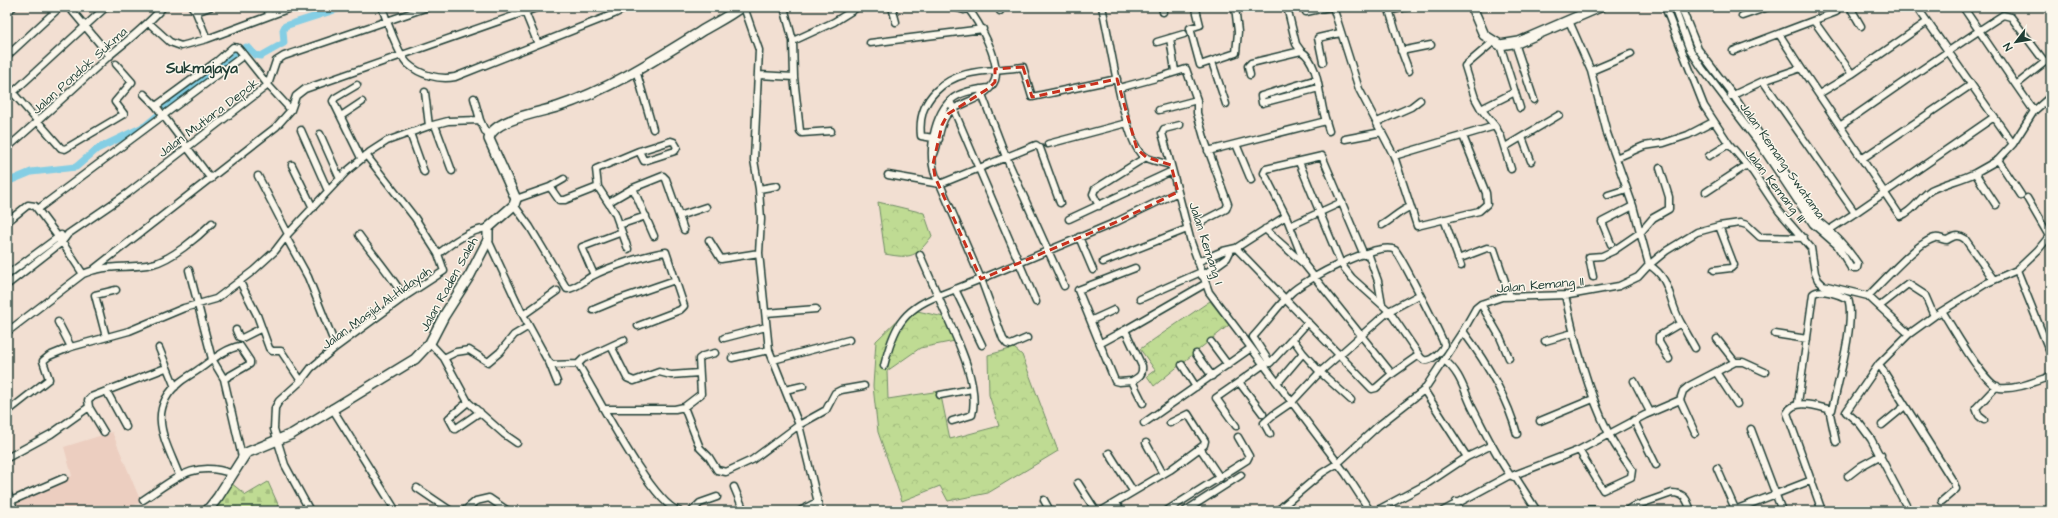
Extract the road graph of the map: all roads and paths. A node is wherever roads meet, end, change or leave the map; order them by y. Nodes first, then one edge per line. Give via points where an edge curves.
1 (12, 7) edge
2 (60, 7) edge
3 (68, 7) edge
4 (106, 7) edge
5 (163, 7) edge
6 (192, 7) edge
7 (210, 7) edge
8 (267, 7) edge
9 (293, 7) edge
10 (382, 7) edge
11 (428, 7) edge
12 (539, 7) edge
13 (628, 7) edge
14 (743, 7) edge
15 (784, 7) edge
16 (858, 7) edge
17 (892, 7) edge
18 (954, 7) edge
19 (1102, 7) edge
20 (1197, 7) edge
21 (1236, 7) edge
22 (1287, 7) edge
23 (1329, 7) edge
24 (1333, 7) edge
25 (1407, 7) edge
26 (1472, 7) edge
27 (1600, 7) edge
28 (1665, 7) edge
29 (1674, 7) edge
30 (1681, 7) edge
31 (1768, 7) edge
32 (1850, 7) edge
33 (1917, 7) edge
34 (1963, 7) edge
35 (968, 8) edge
36 (524, 10) edge
37 (1580, 11) edge
38 (7, 12) edge
39 (196, 12) junction
40 (1306, 12) dead end
41 (1836, 12) dead end
42 (269, 15) junction
43 (1742, 16) dead end
44 (387, 21) junction
45 (1568, 21) junction
46 (1814, 21) junction
47 (896, 22) dead end
48 (1927, 22) junction
49 (149, 23) junction
50 (1861, 26) dead end
51 (86, 27) junction
52 (983, 29) junction
53 (1979, 30) junction
54 (1340, 32) junction
55 (1184, 34) dead end
56 (1779, 34) junction
57 (1170, 38) junction
58 (207, 39) junction
59 (793, 40) junction
60 (1157, 42) dead end
61 (870, 43) dead end
62 (1496, 43) junction
63 (538, 44) junction
64 (1515, 44) junction
65 (1431, 45) dead end
66 (1698, 49) junction
67 (1301, 51) junction
68 (1401, 51) junction
69 (1733, 51) dead end
70 (1946, 51) junction
71 (241, 52) junction
72 (1692, 53) junction
73 (1631, 54) dead end
74 (7, 56) edge
75 (110, 56) junction
76 (402, 56) junction
77 (1212, 62) junction
78 (1323, 62) dead end
79 (116, 64) dead end
80 (1801, 68) junction
81 (995, 69) junction
82 (636, 70) junction
83 (1409, 70) dead end
84 (1176, 71) junction
85 (1591, 71) junction
86 (1852, 74) junction
87 (759, 75) junction
88 (1250, 75) dead end
89 (794, 77) junction
90 (1117, 79) junction
91 (1317, 79) junction
92 (1763, 81) junction
93 (357, 85) dead end
94 (1971, 85) junction
95 (2016, 85) junction
96 (7, 86) edge
97 (268, 86) junction
98 (1119, 88) junction
99 (1319, 88) junction
100 (424, 92) dead end
101 (981, 92) junction
102 (1515, 92) junction
103 (13, 93) junction
104 (144, 94) dead end
105 (1819, 94) junction
106 (1733, 95) junction
107 (2050, 97) dead end
108 (7, 98) edge
109 (474, 98) dead end
110 (1725, 99) junction
111 (1196, 100) junction
112 (1420, 100) dead end
113 (1534, 100) dead end
114 (950, 101) junction
115 (362, 102) dead end
116 (1226, 104) dead end
117 (954, 108) junction
118 (1520, 108) dead end
119 (291, 110) junction
120 (1159, 110) dead end
121 (1481, 110) junction
122 (160, 111) junction
123 (2034, 111) junction
124 (1560, 115) dead end
125 (341, 116) junction
126 (1994, 117) junction
127 (480, 120) junction
128 (1326, 121) junction
129 (38, 122) junction
130 (1377, 122) junction
131 (1714, 122) junction
132 (1128, 123) junction
133 (1180, 125) dead end
134 (432, 126) junction
135 (1495, 126) junction
136 (1840, 126) junction
137 (653, 129) dead end
138 (301, 130) dead end
139 (831, 131) dead end
140 (1329, 131) dead end
141 (1382, 132) junction
142 (410, 133) junction
143 (320, 134) dead end
144 (489, 134) junction
145 (1463, 136) junction
146 (1522, 137) junction
147 (936, 139) junction
148 (1345, 139) dead end
149 (1048, 144) dead end
150 (1236, 144) junction
151 (1729, 144) junction
152 (2013, 144) junction
153 (186, 146) junction
154 (1505, 147) junction
155 (7, 148) edge
156 (639, 151) junction
157 (1208, 151) junction
158 (364, 156) junction
159 (1394, 156) junction
160 (1709, 156) dead end
161 (1006, 157) junction
162 (1146, 158) junction
163 (1616, 158) junction
164 (1863, 158) junction
165 (1998, 160) junction
166 (1531, 161) dead end
167 (1298, 162) junction
168 (292, 165) dead end
169 (1747, 165) junction
170 (980, 168) junction
171 (1172, 168) junction
172 (1660, 168) dead end
173 (1510, 169) dead end
174 (452, 171) dead end
175 (424, 172) dead end
176 (1975, 173) junction
177 (258, 176) dead end
178 (888, 176) dead end
179 (211, 178) junction
180 (340, 179) junction
181 (564, 179) dead end
182 (1251, 180) dead end
183 (940, 184) junction
184 (550, 186) junction
185 (776, 186) dead end
186 (598, 187) junction
187 (633, 188) junction
188 (759, 189) junction
189 (1627, 189) junction
190 (328, 191) junction
191 (1178, 192) junction
192 (1706, 192) dead end
193 (1886, 192) junction
194 (1608, 194) dead end
195 (515, 202) junction
196 (609, 202) junction
197 (1342, 202) junction
198 (1060, 203) dead end
199 (1996, 205) dead end
200 (1098, 206) junction
201 (1410, 206) junction
202 (1634, 206) junction
203 (706, 207) dead end
204 (313, 208) junction
205 (38, 209) junction
206 (1319, 212) junction
207 (1855, 213) junction
208 (646, 216) junction
209 (679, 216) junction
210 (1286, 216) junction
211 (1069, 219) dead end
212 (1444, 219) junction
213 (7, 222) edge
214 (212, 223) dead end
215 (1198, 223) dead end
216 (619, 225) junction
217 (1382, 225) dead end
218 (1290, 226) junction
219 (1719, 226) junction
220 (488, 228) junction
221 (1187, 229) junction
222 (1265, 229) junction
223 (684, 230) dead end
224 (1827, 231) junction
225 (622, 232) junction
226 (1641, 232) junction
227 (68, 234) junction
228 (359, 235) dead end
229 (2050, 235) edge
230 (58, 236) junction
231 (287, 236) junction
232 (654, 236) dead end
233 (1079, 237) junction
234 (1804, 238) junction
235 (488, 240) junction
236 (708, 240) dead end
237 (62, 242) junction
238 (1611, 244) dead end
239 (628, 249) dead end
240 (1234, 249) junction
241 (1048, 250) junction
242 (759, 253) junction
243 (438, 254) junction
244 (1366, 254) junction
245 (920, 255) dead end
246 (1458, 259) junction
247 (1103, 262) dead end
248 (1197, 262) junction
249 (1018, 263) junction
250 (1304, 264) junction
251 (1340, 264) junction
252 (1649, 265) junction
253 (1461, 266) dead end
254 (1135, 268) dead end
255 (94, 269) junction
256 (189, 270) dead end
257 (1093, 270) dead end
258 (1714, 270) dead end
259 (2017, 270) junction
260 (83, 274) junction
261 (1201, 274) junction
262 (7, 275) edge
263 (594, 275) junction
264 (1315, 277) junction
265 (1592, 277) dead end
266 (981, 278) junction
267 (675, 280) junction
268 (1994, 280) junction
269 (240, 282) junction
270 (1205, 284) junction
271 (7, 285) edge
272 (1064, 286) dead end
273 (955, 289) junction
274 (116, 290) dead end
275 (557, 291) dead end
276 (1419, 295) junction
277 (1565, 295) junction
278 (938, 296) junction
279 (1510, 296) junction
280 (1868, 296) junction
281 (404, 297) junction
282 (1140, 299) dead end
283 (1287, 299) junction
284 (1036, 302) dead end
285 (1382, 304) junction
286 (1481, 304) junction
287 (198, 305) junction
288 (1880, 306) junction
289 (816, 309) dead end
290 (593, 310) dead end
291 (1114, 310) dead end
292 (1389, 311) junction
293 (1942, 311) junction
294 (766, 313) junction
295 (523, 315) junction
296 (1934, 316) junction
297 (1092, 320) junction
298 (58, 322) dead end
299 (1308, 322) junction
300 (1680, 323) junction
301 (528, 326) junction
302 (638, 326) dead end
303 (766, 327) junction
304 (262, 328) junction
305 (236, 330) dead end
306 (1125, 330) junction
307 (7, 332) edge
308 (1463, 332) junction
309 (1573, 333) junction
310 (1775, 334) dead end
311 (1909, 334) junction
312 (1362, 335) junction
313 (106, 337) junction
314 (1294, 337) junction
315 (724, 338) dead end
316 (1027, 338) dead end
317 (1717, 339) dead end
318 (1807, 339) junction
319 (624, 340) dead end
320 (849, 340) dead end
321 (1545, 341) dead end
322 (1211, 342) dead end
323 (430, 343) junction
324 (1101, 343) junction
325 (982, 345) dead end
326 (612, 346) junction
327 (336, 347) junction
328 (71, 348) junction
329 (159, 348) dead end
330 (1251, 348) junction
331 (1695, 348) dead end
332 (769, 350) junction
333 (714, 353) dead end
334 (1304, 353) junction
335 (1196, 354) dead end
336 (1339, 355) junction
337 (1419, 355) junction
338 (2051, 355) edge
339 (444, 358) junction
340 (732, 358) dead end
341 (1509, 358) dead end
342 (212, 359) junction
343 (1669, 359) dead end
344 (773, 360) junction
345 (1444, 360) junction
346 (548, 361) junction
347 (1735, 362) junction
348 (578, 364) junction
349 (1264, 364) junction
350 (1879, 364) junction
351 (1182, 365) dead end
352 (1228, 365) junction
353 (884, 366) dead end
354 (163, 369) dead end
355 (1320, 372) junction
356 (1716, 372) junction
357 (1765, 372) dead end
358 (699, 373) junction
359 (1392, 374) junction
360 (1212, 376) junction
361 (2051, 376) edge
362 (224, 379) junction
363 (1281, 379) dead end
364 (301, 381) junction
365 (1132, 381) junction
366 (1634, 381) dead end
367 (557, 382) dead end
368 (1238, 382) junction
369 (804, 386) dead end
370 (864, 386) dead end
371 (1996, 386) junction
372 (175, 387) junction
373 (1196, 387) junction
374 (972, 388) junction
375 (785, 390) junction
376 (1424, 390) junction
377 (107, 392) junction
378 (940, 396) dead end
379 (1593, 399) junction
380 (1351, 400) dead end
381 (1680, 400) junction
382 (468, 402) junction
383 (1143, 402) dead end
384 (1292, 402) junction
385 (1798, 403) junction
386 (1737, 404) dead end
387 (1905, 406) junction
388 (89, 407) junction
389 (684, 407) junction
390 (332, 408) junction
391 (605, 409) junction
392 (1829, 409) junction
393 (7, 412) edge
394 (480, 412) junction
395 (1650, 412) junction
396 (1263, 414) dead end
397 (1634, 420) junction
398 (1984, 420) dead end
399 (952, 421) dead end
400 (1540, 421) dead end
401 (1144, 423) dead end
402 (1170, 423) dead end
403 (799, 425) junction
404 (1882, 425) dead end
405 (1236, 426) dead end
406 (126, 427) dead end
407 (1752, 429) dead end
408 (104, 432) dead end
409 (1695, 433) dead end
410 (1270, 434) dead end
411 (1517, 434) dead end
412 (1609, 435) junction
413 (1238, 436) dead end
414 (276, 440) junction
415 (1836, 442) dead end
416 (517, 443) dead end
417 (1146, 443) dead end
418 (1492, 445) junction
419 (1200, 448) junction
420 (1579, 450) junction
421 (1109, 453) dead end
422 (1881, 455) junction
423 (242, 457) junction
424 (1466, 457) junction
425 (7, 458) edge
426 (1338, 463) junction
427 (1656, 465) dead end
428 (1717, 468) dead end
429 (233, 474) junction
430 (1163, 474) junction
431 (179, 475) junction
432 (1241, 475) dead end
433 (1512, 475) junction
434 (1848, 476) dead end
435 (64, 478) dead end
436 (1220, 478) junction
437 (1812, 480) junction
438 (1078, 483) dead end
439 (734, 487) dead end
440 (417, 488) dead end
441 (7, 492) edge
442 (1133, 492) junction
443 (1776, 494) junction
444 (717, 497) dead end
445 (143, 500) dead end
446 (1044, 500) dead end
447 (11, 501) junction
448 (1942, 501) dead end
449 (817, 502) junction
450 (1456, 502) junction
451 (1116, 503) junction
452 (15, 511) edge
453 (206, 511) edge
454 (310, 511) edge
455 (396, 511) edge
456 (452, 511) edge
457 (464, 511) edge
458 (508, 511) edge
459 (679, 511) edge
460 (692, 511) edge
461 (744, 511) edge
462 (800, 511) edge
463 (820, 511) edge
464 (1050, 511) edge
465 (1096, 511) edge
466 (1101, 511) edge
467 (1121, 511) edge
468 (1166, 511) edge
469 (1185, 511) edge
470 (1277, 511) edge
471 (1370, 511) edge
472 (1376, 511) edge
473 (1443, 511) edge
474 (1460, 511) edge
475 (1537, 511) edge
476 (1586, 511) edge
477 (1594, 511) edge
478 (1626, 511) edge
479 (1691, 511) edge
480 (1734, 511) edge
481 (1782, 511) edge
482 (1822, 511) edge
483 (1909, 511) edge

1 - 38 street
2 - 74 street
3 - 51 street
4 - 51 street
5 - 49 street, Jalan Pondok Sukma
6 - 39 street
7 - 39 street
8 - 42 street
9 - 42 street
10 - 44 street
11 - 44 street, Jalan Mutiara Depok
12 - 36 street
13 - 63 street
14 - 82 street
14 - 87 street via 760,50
15 - 59 street
16 - 59 street via 834,22
17 - 47 street
18 - 35 street via 964,10
19 - 90 street
20 - 77 street via 1200,25 1190,28 1200,65
21 - 77 street via 1237,51
22 - 67 street via 1296,44
23 - 40 street
24 - 54 street
25 - 68 street via 1392,10 1390,13
26 - 62 street via 1482,30
27 - 37 street
28 - 131 street, Jalan Kemang III via 1704,106
29 - 72 street, Jalan Kemang Swatama
30 - 66 street, Jalan Kemang Swatama
31 - 43 street
32 - 50 street
33 - 48 street
34 - 53 street
35 - 52 street
36 - 63 street
36 - 76 street
37 - 45 street
39 - 58 street
41 - 46 street
42 - 58 street
44 - 76 street
44 - 97 street, Jalan Mutiara Depok via 284,56 276,61
45 - 64 street
45 - 85 street
46 - 56 street
46 - 86 street
48 - 70 street
48 - 86 street
49 - 58 street via 177,46
49 - 75 street, Jalan Pondok Sukma
51 - 75 street
51 - 103 street
52 - 61 street
52 - 81 street
53 - 70 street
53 - 95 street
53 - 95 street via 2003,15 2008,15 2045,62
54 - 78 street via 1318,38
54 - 130 street via 1359,89
55 - 57 street
56 - 69 street
56 - 80 street
57 - 60 street
57 - 84 street
59 - 89 street
62 - 64 street
62 - 102 street
62 - 121 street via 1465,66
63 - 76 street via 448,78 438,78 415,69 407,64
64 - 113 street
65 - 68 street
66 - 72 street
66 - 106 street, Jalan Kemang Swatama
67 - 88 street via 1251,64 1248,66
67 - 91 street via 1308,58
68 - 83 street
70 - 94 street
70 - 136 street
71 - 97 street
71 - 122 street
71 - 122 street via 233,47
72 - 110 street, Jalan Kemang Swatama
73 - 85 street
75 - 129 street, Jalan Pondok Sukma
76 - 119 street via 305,89 296,96
77 - 116 street
79 - 129 street via 132,82 115,102 124,112 122,116 65,149 61,148
80 - 92 street
80 - 105 street
81 - 90 street via 1023,67 1032,97
81 - 101 street via 995,82
81 - 147 street via 956,76 942,84 928,99 923,109 921,136
82 - 137 street
82 - 144 street via 584,96 503,123
84 - 98 street
84 - 111 street via 1186,69
85 - 163 street
86 - 105 street
87 - 89 street
87 - 188 street via 756,85 754,160
89 - 139 street via 801,132
90 - 98 street
91 - 99 street
91 - 99 street via 1261,96 1262,103
92 - 106 street
92 - 207 street
93 - 125 street via 334,99
94 - 126 street
94 - 164 street
95 - 123 street
96 - 103 street
97 - 119 street
97 - 153 street, Jalan Mutiara Depok
98 - 132 street
99 - 128 street
100 - 134 street
101 - 114 street via 960,94
101 - 117 street
101 - 161 street
102 - 118 street
102 - 121 street
103 - 108 street
103 - 129 street
104 - 122 street
105 - 136 street
106 - 110 street
106 - 224 street, Jalan Kemang Swatama
107 - 123 street
109 - 127 street
110 - 224 street, Jalan Kemang Swatama via 1759,143 1813,224
111 - 120 street
111 - 157 street
112 - 130 street via 1411,107
114 - 117 street
114 - 147 street via 941,112
115 - 125 street
117 - 147 street via 945,117
117 - 170 street
119 - 179 street via 276,127
121 - 135 street
122 - 153 street
122 - 205 street
123 - 152 street
124 - 146 street
125 - 158 street
126 - 152 street
126 - 193 street
127 - 134 street via 448,121
127 - 144 street
128 - 140 street
128 - 150 street
129 - 155 street, Jalan Pondok Sukma
130 - 141 street
131 - 151 street, Jalan Kemang III
131 - 163 street via 1688,135 1644,146
132 - 149 street
132 - 162 street via 1137,149
133 - 171 street, Jalan Kemang I via 1164,129 1162,133
134 - 142 street
134 - 174 street
135 - 145 street
135 - 154 street
136 - 164 street
138 - 190 street
141 - 148 street
141 - 159 street
142 - 158 street via 387,141
142 - 175 street
143 - 180 street
144 - 195 street
145 - 159 street
145 - 212 street via 1486,193 1487,204 1479,210
146 - 154 street
146 - 166 street
147 - 183 street via 933,157 935,177
150 - 157 street
150 - 182 street
151 - 160 street
151 - 169 street, Jalan Kemang III
152 - 165 street
153 - 179 street
153 - 227 street, Jalan Mutiara Depok via 128,193
154 - 173 street
156 - 156 street via 644,161 675,151 676,147 671,141
156 - 186 street via 596,169
157 - 215 street via 1228,204 1226,209
158 - 180 street
158 - 243 street via 415,218
159 - 201 street
161 - 170 street
161 - 198 street via 1029,146 1036,145 1040,148
161 - 241 street
162 - 171 street
162 - 200 street via 1095,189 1093,194
163 - 189 street
164 - 193 street
165 - 176 street
165 - 229 street
167 - 197 street via 1323,156
167 - 206 street
167 - 210 street via 1264,171
168 - 204 street
169 - 192 street
169 - 234 street, Jalan Kemang III via 1779,210
170 - 183 street
170 - 249 street
171 - 191 street, Jalan Kemang I
171 - 200 street
172 - 226 street via 1669,197 1669,209 1653,218
176 - 193 street via 1932,190 1900,216
176 - 199 street
177 - 231 street
178 - 183 street
179 - 255 street
180 - 190 street
181 - 184 street
183 - 266 street
184 - 186 street via 559,200
184 - 195 street
185 - 188 street
186 - 196 street
187 - 196 street
187 - 208 street
187 - 209 street via 663,176
188 - 242 street
189 - 194 street
189 - 202 street
190 - 204 street
191 - 221 street, Jalan Kemang I
191 - 233 street
193 - 207 street
195 - 220 street, Jalan Raden Saleh
195 - 263 street via 566,288 572,288
196 - 216 street
197 - 206 street
197 - 244 street
200 - 211 street
201 - 212 street via 1417,226
201 - 217 street
202 - 226 street
202 - 238 street via 1602,222
203 - 209 street
204 - 231 street
205 - 213 street via 28,205
205 - 230 street
206 - 218 street
206 - 251 street
207 - 224 street
208 - 216 street
208 - 232 street
209 - 223 street
210 - 218 street
210 - 222 street
212 - 246 street
214 - 255 street via 180,250 159,262
216 - 225 street
218 - 250 street
219 - 234 street, Jalan Kemang II via 1740,223 1760,237
219 - 252 street, Jalan Kemang II via 1697,232
219 - 258 street via 1734,265 1731,268
220 - 235 street, Jalan Raden Saleh
220 - 243 street, Jalan Masjid Al-Hidayah via 480,229 454,242
221 - 247 street
221 - 248 street, Jalan Kemang I
222 - 240 street
222 - 250 street
224 - 224 street via 1852,255 1858,264 1857,268 1851,268
225 - 239 street
225 - 263 street via 582,247
226 - 252 street
226 - 265 street via 1610,253 1589,258
227 - 230 street, Jalan Mutiara Depok
227 - 237 street, Jalan Mutiara Depok
228 - 281 street
229 - 259 street
230 - 237 street
230 - 262 street, Jalan Mutiara Depok
231 - 269 street
231 - 327 street via 308,277
233 - 241 street
233 - 257 street
234 - 280 street, Jalan Kemang III via 1811,248 1815,273 1823,285
235 - 295 street
235 - 323 street, Jalan Raden Saleh
236 - 242 street via 721,259
237 - 260 street
237 - 271 street, Jalan Mutiara Depok
240 - 248 street
240 - 261 street via 1227,258
240 - 283 street
241 - 249 street
241 - 272 street
242 - 294 street
243 - 281 street, Jalan Masjid Al-Hidayah via 444,271
244 - 251 street
244 - 276 street via 1390,248 1397,252
244 - 285 street via 1378,281
245 - 278 street
246 - 253 street
246 - 279 street via 1487,248 1494,249
248 - 261 street, Jalan Kemang I
249 - 266 street
249 - 284 street
250 - 264 street
251 - 264 street
251 - 285 street
252 - 277 street, Jalan Kemang II via 1638,277 1620,286
252 - 300 street via 1659,271 1666,283
254 - 297 street via 1078,290
255 - 260 street
256 - 287 street
259 - 268 street
259 - 338 street
260 - 307 street
261 - 270 street, Jalan Kemang I
261 - 282 street
263 - 267 street via 666,252
264 - 283 street via 1290,294
264 - 312 street
266 - 273 street
266 - 316 street via 1003,339 1011,345
267 - 290 street
267 - 302 street via 683,308
268 - 280 street via 1961,236 1947,240 1936,238 1906,258
268 - 293 street
269 - 287 street via 216,299
269 - 304 street
270 - 306 street
270 - 330 street, Jalan Kemang I via 1212,298
273 - 278 street
273 - 325 street
274 - 313 street via 96,296
275 - 295 street
276 - 292 street
276 - 337 street via 1445,347 1426,360
277 - 279 street, Jalan Kemang II
277 - 309 street
278 - 353 street via 917,305 901,322 893,336
278 - 374 street via 966,362
279 - 286 street, Jalan Kemang II
280 - 288 street, Jalan Kemang III
281 - 327 street, Jalan Masjid Al-Hidayah
283 - 299 street
283 - 314 street via 1253,337 1270,363
285 - 292 street
286 - 308 street, Jalan Kemang II
286 - 341 street
287 - 313 street
287 - 342 street
288 - 296 street via 1908,284 1925,295
288 - 311 street, Jalan Kemang III
289 - 294 street
291 - 297 street
292 - 312 street
292 - 337 street
293 - 296 street
293 - 371 street via 1983,375
294 - 303 street
295 - 301 street
296 - 311 street
297 - 324 street
298 - 328 street
299 - 314 street
299 - 336 street
300 - 331 street
300 - 343 street via 1659,336 1659,342
301 - 339 street via 514,335 488,362 469,350 456,352
301 - 346 street
303 - 315 street
303 - 332 street
304 - 305 street via 242,338
304 - 364 street via 269,348 272,351 281,351
306 - 324 street
306 - 365 street via 1142,366 1140,376
308 - 345 street, Jalan Kemang II
308 - 411 street via 1475,347 1508,406
309 - 321 street
309 - 379 street
310 - 318 street
311 - 350 street
312 - 336 street
312 - 359 street
313 - 328 street
314 - 334 street via 1295,343
317 - 347 street
318 - 385 street
318 - 392 street via 1815,292 1848,299 1848,337 1832,410
319 - 326 street
320 - 344 street
322 - 352 street
323 - 339 street
323 - 390 street, Jalan Raden Saleh via 402,368
324 - 365 street via 1115,380
326 - 348 street via 583,359
326 - 358 street via 626,378 630,381 659,372 671,375
327 - 364 street, Jalan Masjid Al-Hidayah via 311,368
328 - 393 street via 44,359 49,379
329 - 372 street
330 - 349 street, Jalan Kemang I
330 - 352 street
332 - 340 street
332 - 344 street
333 - 358 street via 700,358
334 - 355 street
334 - 363 street
335 - 360 street
336 - 355 street
336 - 359 street via 1372,389
337 - 359 street
339 - 382 street
342 - 362 street
342 - 362 street via 240,346 250,361 248,366
342 - 372 street
344 - 375 street
345 - 376 street, Jalan Kemang II
345 - 418 street via 1451,365 1460,379
346 - 348 street via 552,365
346 - 367 street
347 - 356 street
347 - 357 street via 1743,362
348 - 391 street
349 - 368 street
349 - 384 street, Jalan Kemang I
350 - 387 street
350 - 422 street via 1846,412 1860,424
351 - 373 street
352 - 360 street
354 - 377 street
355 - 380 street
355 - 384 street
356 - 381 street via 1686,388
356 - 386 street
358 - 389 street via 700,394
360 - 373 street
361 - 371 street via 2010,387
362 - 423 street
364 - 414 street, Jalan Masjid Al-Hidayah via 275,408
365 - 383 street
366 - 395 street
368 - 396 street
368 - 405 street via 1216,398
369 - 375 street
370 - 403 street via 835,393 826,410
371 - 398 street via 1976,408
372 - 431 street via 160,410 160,420
373 - 401 street
374 - 378 street
374 - 399 street via 972,415
375 - 403 street
376 - 424 street
376 - 426 street, Jalan Kemang II via 1378,426
377 - 388 street via 90,396
377 - 406 street
379 - 400 street
379 - 412 street
381 - 395 street
381 - 409 street
382 - 394 street
382 - 394 street via 449,418 455,429
384 - 410 street via 1265,421
384 - 426 street, Jalan Kemang I
385 - 392 street
385 - 437 street via 1791,406 1787,413
387 - 404 street
387 - 448 street via 1954,483 1954,493
388 - 408 street
388 - 425 street via 51,434
389 - 391 street
389 - 403 street via 700,448 719,472 726,472 752,460
390 - 414 street, Jalan Raden Saleh via 292,434
390 - 455 street
391 - 459 street via 646,478 670,507
392 - 415 street
394 - 416 street
395 - 397 street
397 - 412 street
397 - 427 street
402 - 419 street via 1186,414 1189,415 1205,441
403 - 449 street
407 - 443 street
412 - 420 street
412 - 420 street via 1632,470 1631,477 1602,489
413 - 436 street via 1249,456 1238,467
414 - 423 street, Jalan Raden Saleh
414 - 454 street, Jalan Masjid Al-Hidayah via 285,466
417 - 430 street
418 - 424 street
418 - 433 street
419 - 430 street
419 - 436 street
420 - 433 street
421 - 442 street
422 - 434 street
422 - 483 street
423 - 429 street
424 - 472 street via 1425,485
426 - 470 street, Jalan Kemang II via 1322,473
426 - 471 street, Jalan Kemang I
428 - 480 street
429 - 431 street via 224,470 202,469
429 - 453 street
430 - 442 street
431 - 445 street
432 - 469 street
433 - 450 street
433 - 475 street
435 - 447 street
436 - 468 street
437 - 443 street
437 - 482 street
438 - 465 street
439 - 461 street
440 - 456 street
441 - 447 street
442 - 451 street
443 - 480 street
443 - 481 street
444 - 460 street via 700,503
446 - 464 street
447 - 452 street
449 - 462 street
449 - 463 street
450 - 473 street
450 - 474 street
451 - 466 street
451 - 467 street
457 - 458 street via 476,501 489,498
476 - 477 street
478 - 479 street via 1672,493 1679,493 1685,496

